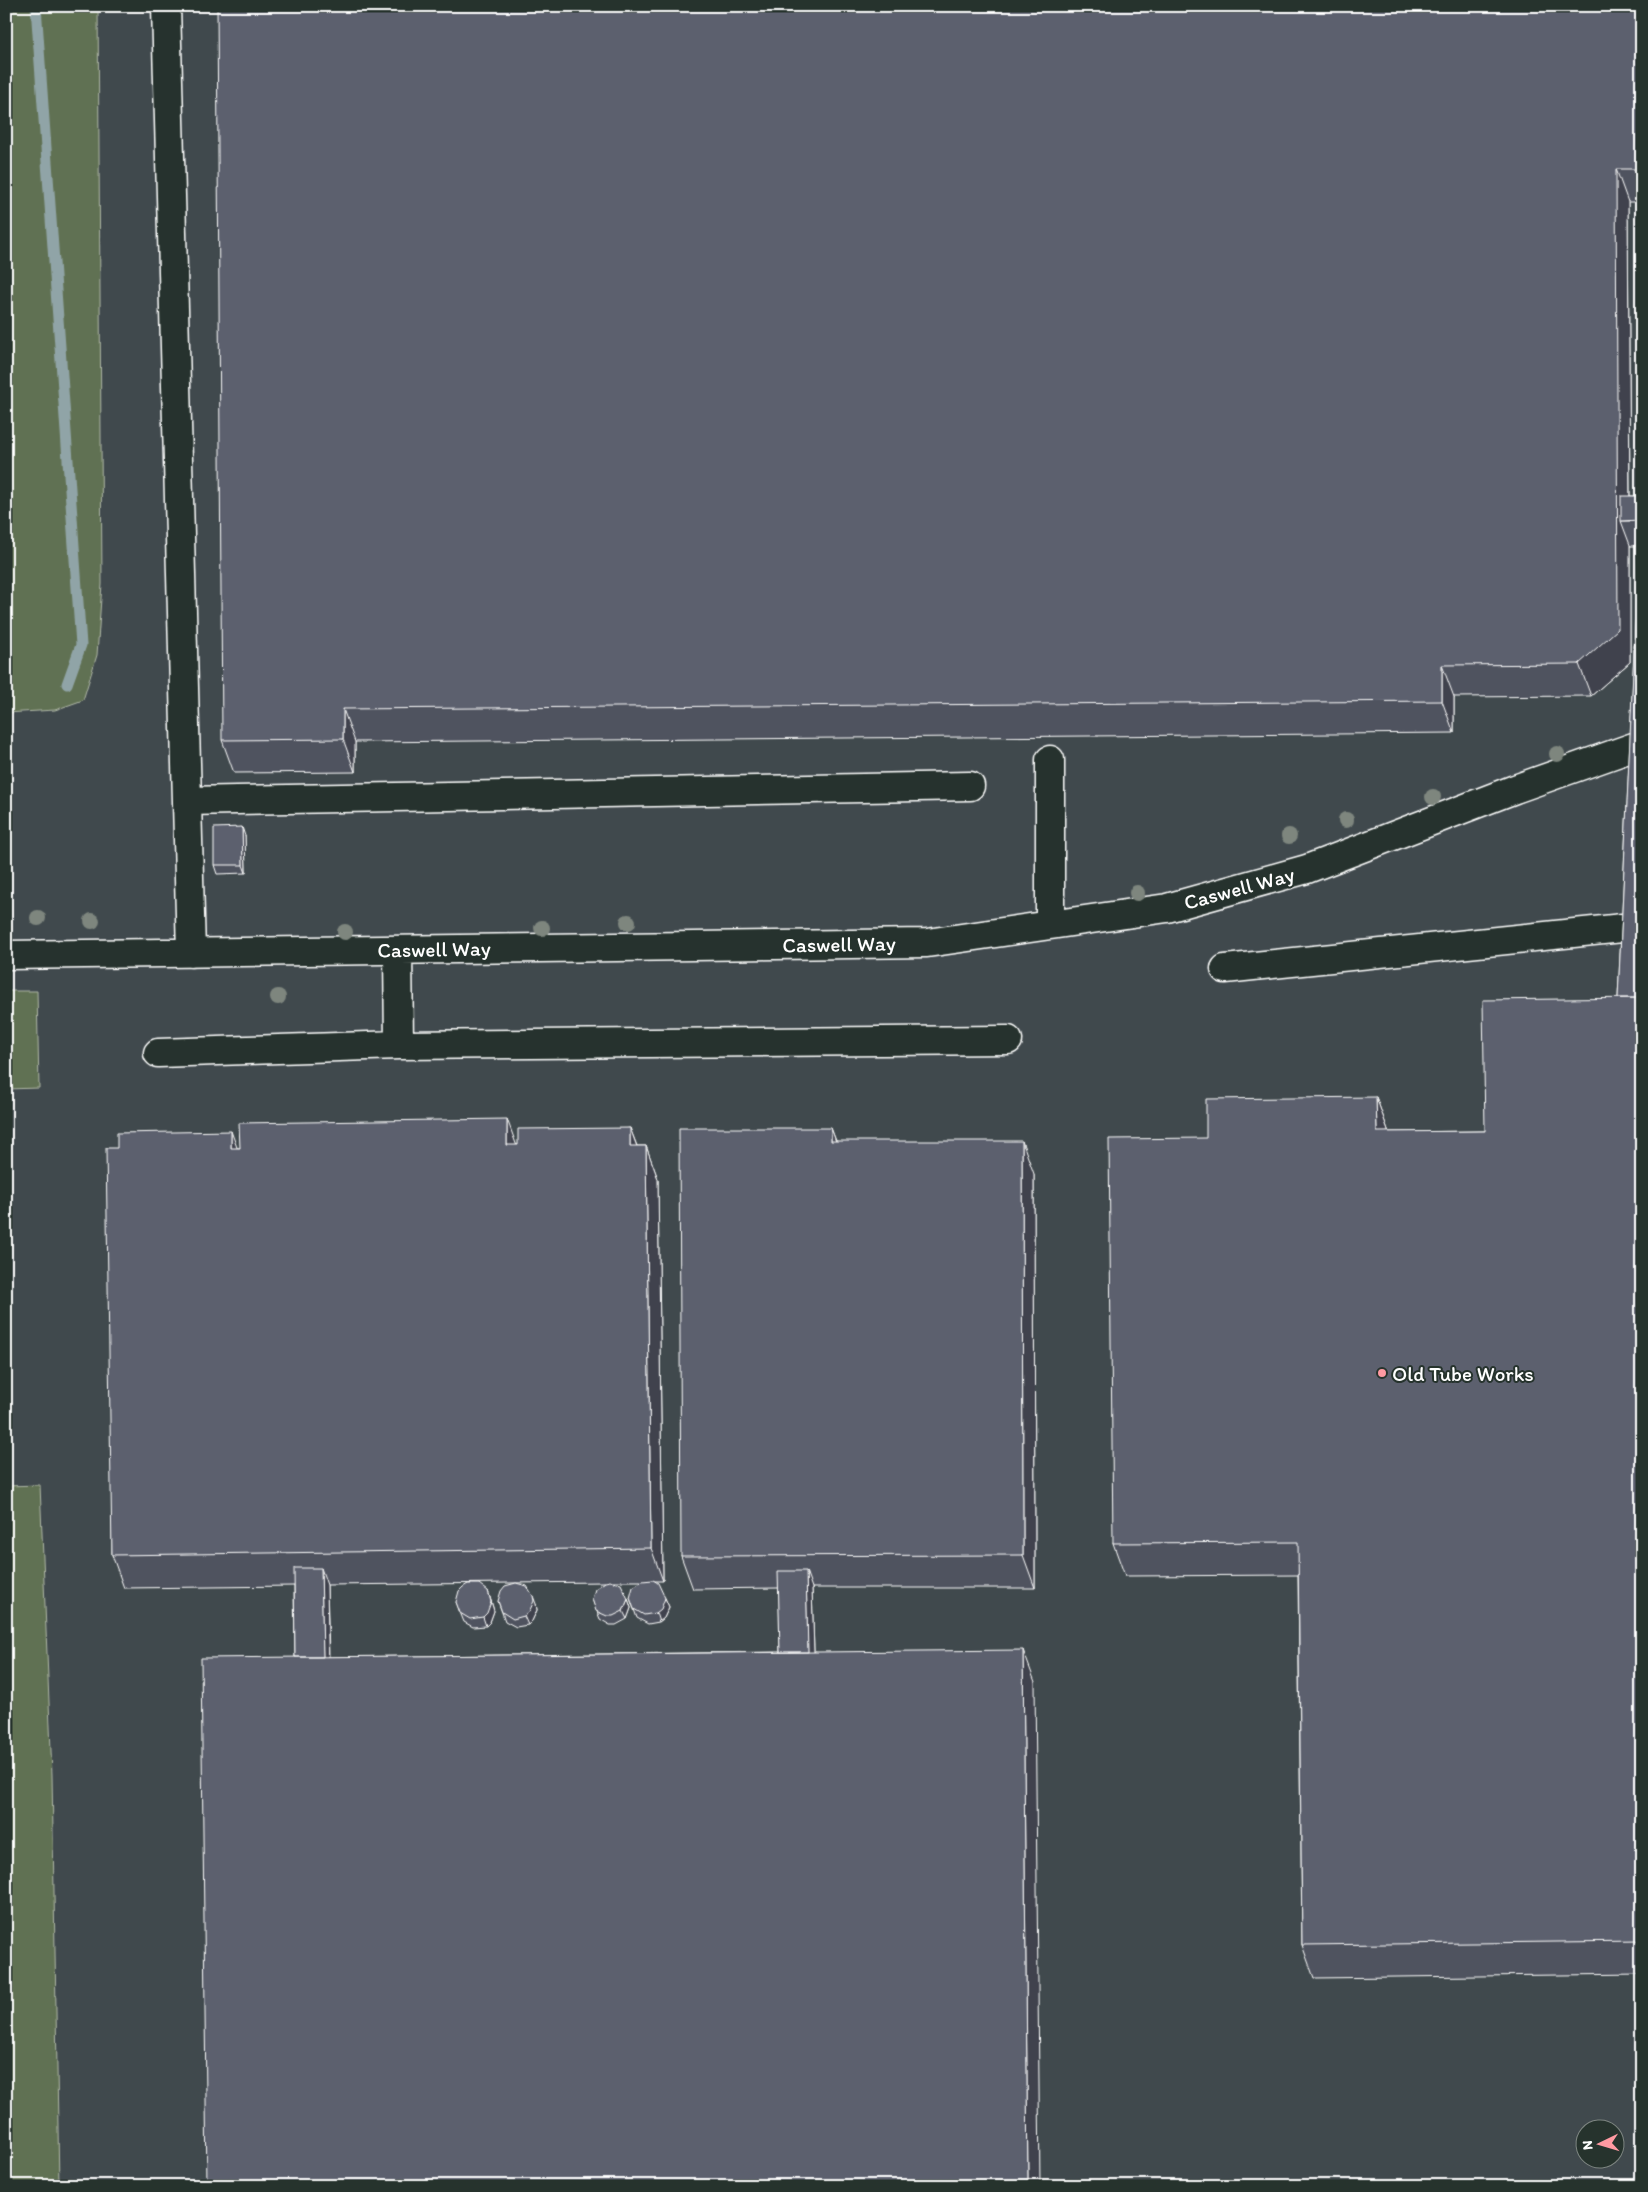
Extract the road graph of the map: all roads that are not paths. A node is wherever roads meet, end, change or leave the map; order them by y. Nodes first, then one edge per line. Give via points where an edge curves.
1 (166, 6) edge
2 (1642, 744) edge
3 (1050, 760) dead end
4 (970, 786) dead end
5 (187, 801) junction
6 (1050, 925) junction
7 (1642, 926) edge
8 (398, 950) junction
9 (191, 953) junction
10 (6, 954) edge
11 (1225, 969) dead end
12 (1008, 1040) dead end
13 (399, 1045) junction
14 (158, 1053) dead end

1 - 5 street
2 - 6 street, Caswell Way via 1307,869 1167,908
3 - 6 street
4 - 5 street
5 - 9 street
6 - 8 street, Caswell Way via 927,943
7 - 11 street
8 - 9 street, Caswell Way
8 - 13 street
9 - 10 street, Caswell Way
12 - 13 street
13 - 14 street

